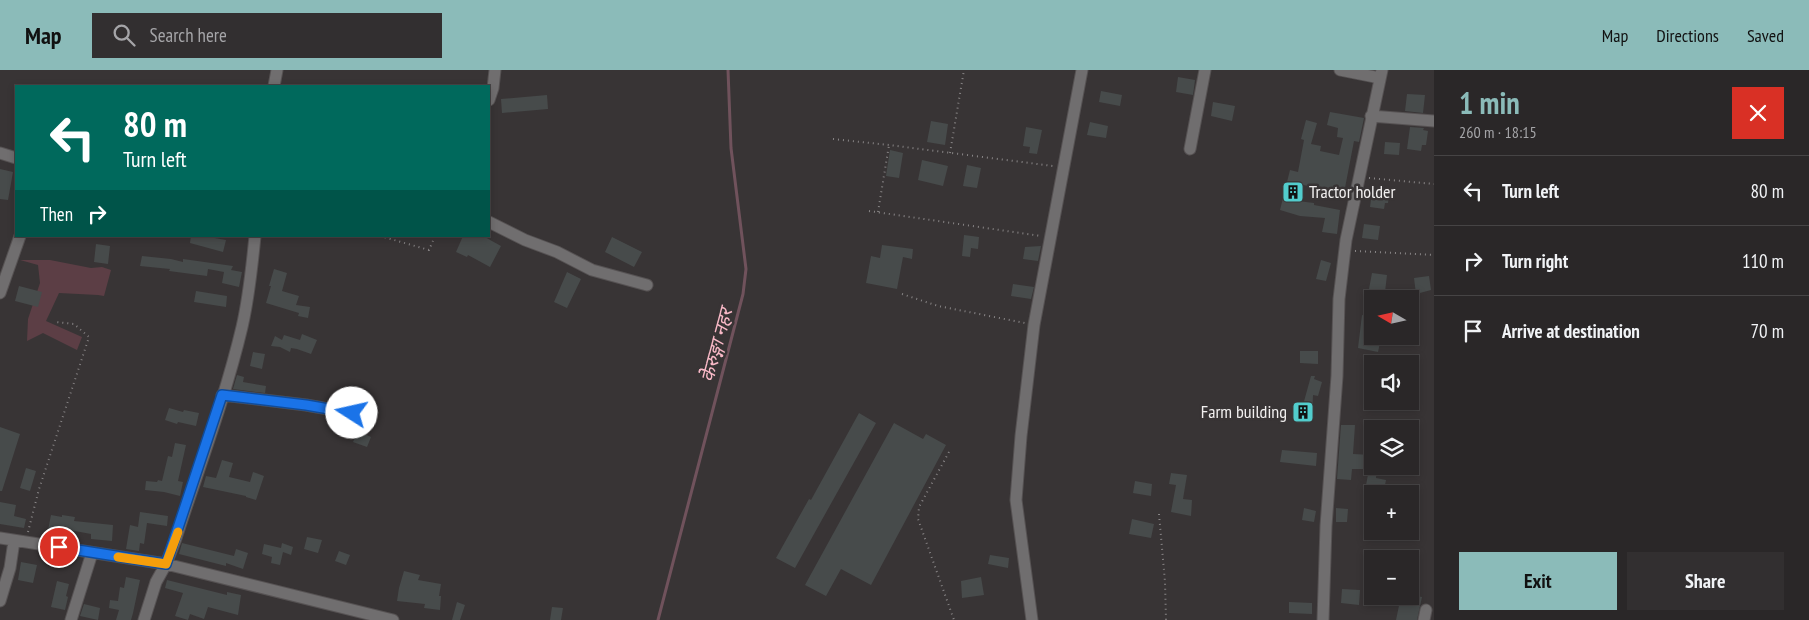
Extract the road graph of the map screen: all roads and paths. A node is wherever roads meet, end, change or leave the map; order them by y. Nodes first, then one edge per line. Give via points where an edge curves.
1 (277, 70) edge
2 (495, 70) edge
3 (964, 70) edge
4 (1082, 70) edge
5 (1205, 70) edge
6 (1340, 70) edge
7 (1381, 74) edge
8 (274, 85) edge
9 (490, 97) edge
10 (1371, 116) junction
11 (1434, 121) edge
12 (833, 139) dead end
13 (889, 145) junction
14 (1190, 149) dead end
15 (0, 153) edge
16 (950, 153) junction
17 (15, 158) edge
18 (1063, 168) junction
19 (1359, 177) junction
20 (1434, 184) edge
21 (869, 211) dead end
22 (878, 212) junction
23 (490, 222) edge
24 (20, 237) edge
25 (255, 237) edge
26 (384, 237) edge
27 (435, 237) edge
28 (1050, 238) junction
29 (1345, 250) junction
30 (1434, 255) edge
31 (647, 285) dead end
32 (0, 293) edge
33 (902, 294) dead end
34 (56, 322) dead end
35 (1034, 325) junction
36 (222, 395) junction
37 (352, 413) dead end
38 (949, 452) dead end
39 (1159, 514) dead end
40 (0, 538) edge
41 (14, 541) junction
42 (26, 542) junction
43 (92, 552) junction
44 (166, 564) junction
45 (0, 601) edge
46 (71, 620) edge
47 (144, 620) edge
48 (393, 620) edge
49 (954, 620) edge
50 (1032, 620) edge
51 (1166, 620) edge
52 (1323, 620) edge

1 - 8 street
2 - 9 street
3 - 16 path
4 - 18 street
5 - 14 street
6 - 7 street
7 - 10 street
10 - 11 street
10 - 19 street
12 - 13 path
13 - 16 path
13 - 22 path
15 - 17 street
16 - 18 path
18 - 28 street
19 - 20 path
19 - 29 street
21 - 22 path
22 - 28 path
23 - 31 street via 592,270
24 - 32 street
25 - 36 street via 242,327
26 - 27 path via 429,250
28 - 35 street
29 - 30 path
29 - 52 street via 1339,299
33 - 35 path via 938,306
34 - 42 path via 74,324 89,337 38,490
35 - 50 street via 1016,500
36 - 37 street
36 - 44 street
38 - 49 path via 920,507 918,519
39 - 51 path
40 - 41 street
41 - 42 street
41 - 45 street
42 - 43 street
43 - 44 street
43 - 46 street
44 - 47 street via 156,582
44 - 48 street

